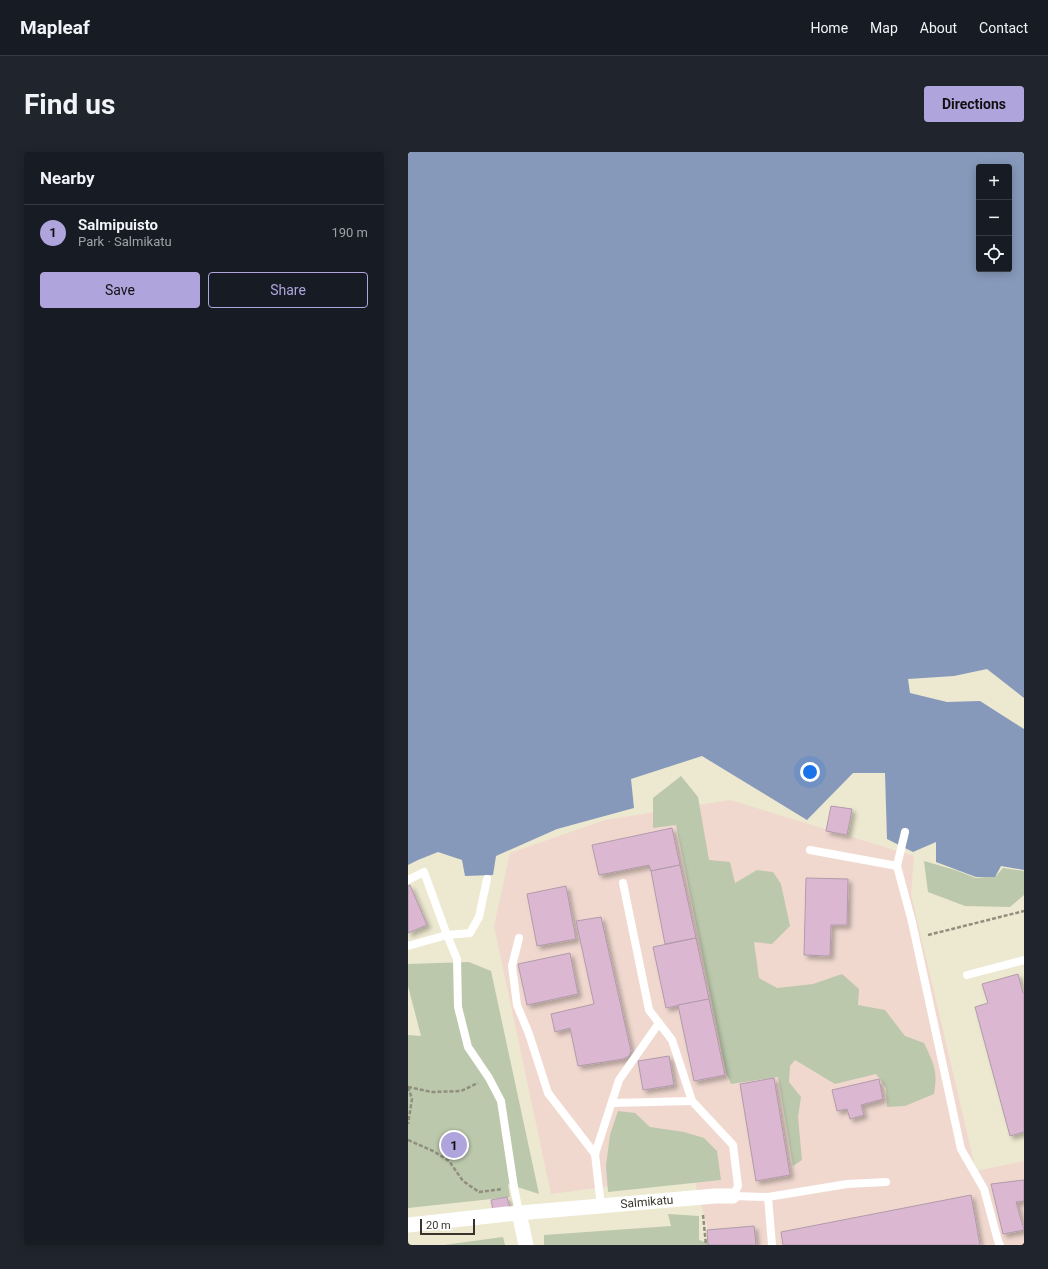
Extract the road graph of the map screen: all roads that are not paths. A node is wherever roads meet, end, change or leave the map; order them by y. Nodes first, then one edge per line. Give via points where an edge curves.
1 (905, 832) dead end
2 (810, 850) dead end
3 (897, 866) junction
4 (487, 878) dead end
5 (408, 880) edge
6 (623, 883) dead end
7 (447, 935) junction
8 (519, 938) dead end
9 (408, 946) edge
10 (1024, 960) edge
11 (967, 975) dead end
12 (659, 1024) junction
13 (692, 1102) junction
14 (612, 1103) junction
15 (595, 1154) junction
16 (886, 1182) dead end
17 (733, 1196) junction
18 (768, 1197) junction
19 (601, 1206) junction
20 (519, 1213) junction
21 (408, 1225) edge
22 (526, 1245) edge
23 (772, 1245) edge
24 (1000, 1245) edge

1 - 3 lane
2 - 3 lane
3 - 24 lane via 961,1149 984,1189
4 - 7 lane via 479,917 470,933
5 - 7 lane via 424,872
6 - 12 lane via 649,1010
7 - 9 lane
7 - 20 lane via 457,959 458,1007 468,1047 501,1101
8 - 15 lane via 512,966 517,1005 548,1093
10 - 11 lane
12 - 13 lane via 672,1040
12 - 14 lane via 620,1080
13 - 14 lane
13 - 17 lane via 733,1145 738,1186
14 - 15 lane
15 - 19 lane
16 - 18 lane, Salmikatu via 847,1184
17 - 18 lane, Salmikatu
17 - 19 street, Salmikatu
18 - 23 lane
19 - 20 street, Salmikatu
20 - 21 street, Salmikatu
20 - 22 street

